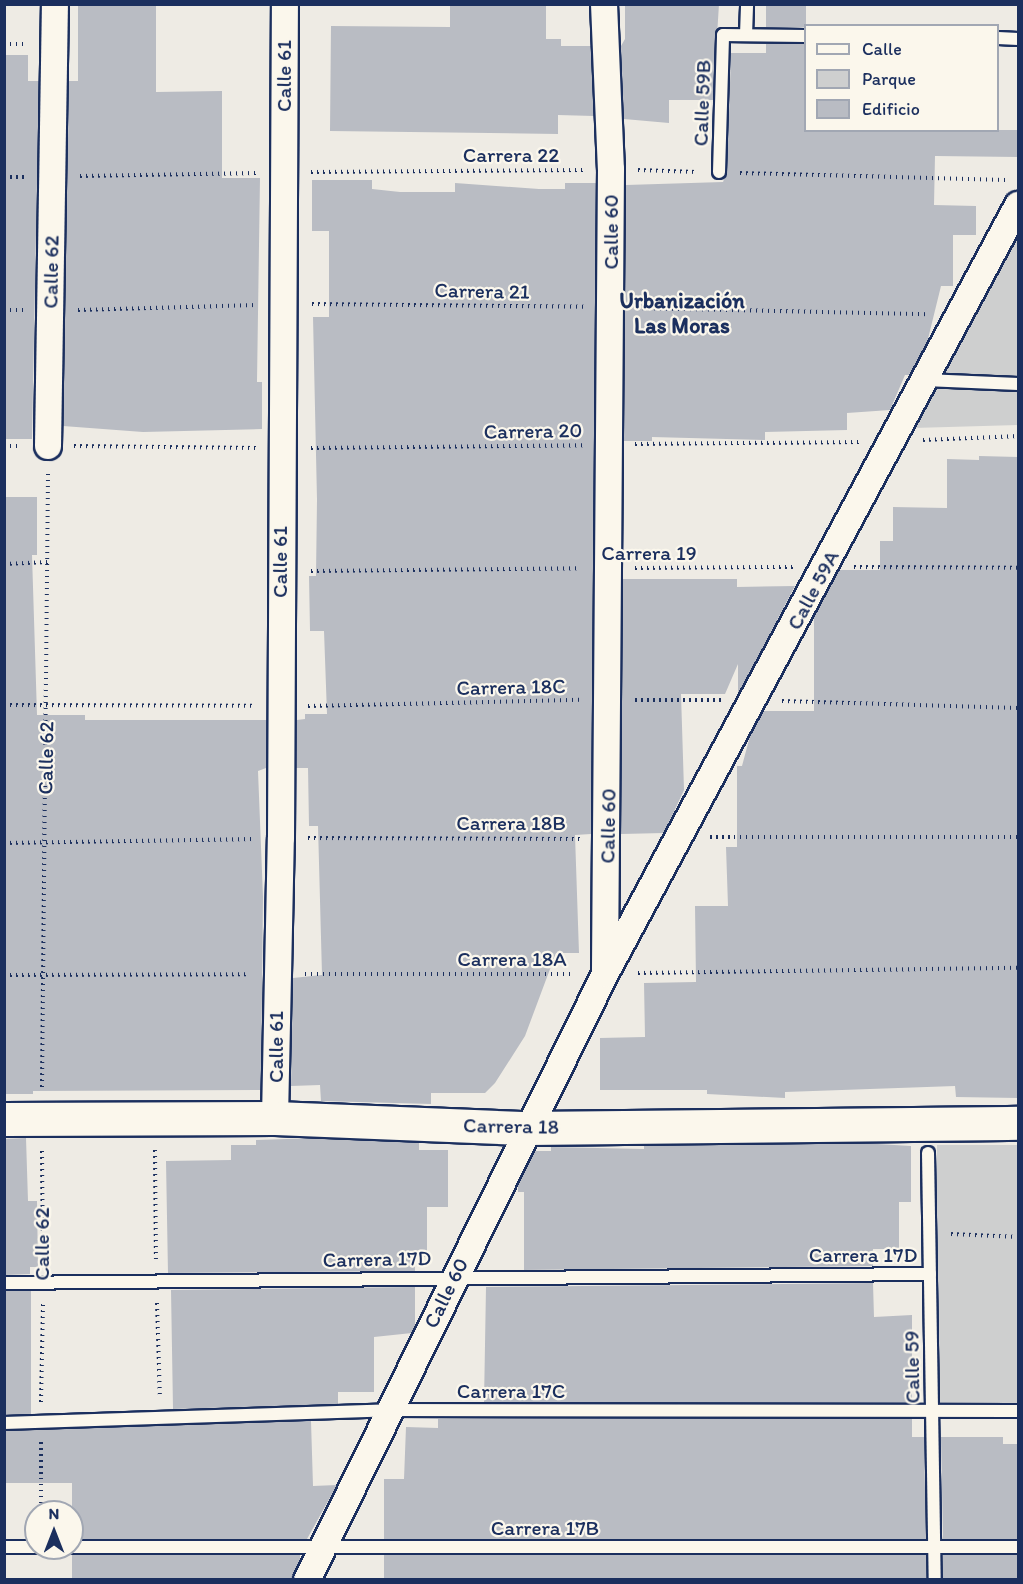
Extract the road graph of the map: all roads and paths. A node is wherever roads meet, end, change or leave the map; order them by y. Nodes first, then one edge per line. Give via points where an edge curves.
1 (55, 4) edge
2 (285, 4) edge
3 (604, 4) edge
4 (747, 4) edge
5 (746, 35) junction
6 (804, 36) edge
7 (999, 38) edge
8 (1018, 39) edge
9 (611, 169) junction
10 (284, 172) junction
11 (719, 172) junction
12 (4, 177) edge
13 (54, 177) junction
14 (1018, 180) edge
15 (1018, 205) edge
16 (282, 304) junction
17 (611, 308) junction
18 (4, 310) edge
19 (51, 311) junction
20 (960, 315) junction
21 (925, 380) junction
22 (1018, 384) edge
23 (1018, 436) edge
24 (892, 441) junction
25 (608, 445) junction
26 (48, 446) junction
27 (281, 448) junction
28 (48, 562) junction
29 (4, 564) edge
30 (825, 567) junction
31 (607, 568) junction
32 (1018, 568) edge
33 (280, 571) junction
34 (609, 699) junction
35 (754, 700) junction
36 (4, 705) edge
37 (47, 705) junction
38 (279, 707) junction
39 (1018, 708) edge
40 (1018, 837) edge
41 (281, 838) junction
42 (681, 838) junction
43 (609, 839) junction
44 (4, 843) edge
45 (45, 844) junction
46 (1018, 968) edge
47 (276, 974) junction
48 (605, 974) junction
49 (4, 975) edge
50 (43, 975) junction
51 (4, 1119) edge
52 (41, 1119) junction
53 (275, 1119) junction
54 (1018, 1123) edge
55 (528, 1128) junction
56 (928, 1153) dead end
57 (930, 1234) junction
58 (1018, 1237) edge
59 (930, 1274) junction
60 (453, 1278) junction
61 (43, 1282) junction
62 (4, 1283) edge
63 (390, 1410) junction
64 (933, 1411) junction
65 (1018, 1411) edge
66 (41, 1422) junction
67 (4, 1423) edge
68 (41, 1500) edge
69 (4, 1547) edge
70 (24, 1547) edge
71 (84, 1547) edge
72 (323, 1547) junction
73 (935, 1547) junction
74 (1018, 1547) edge
75 (308, 1580) edge
76 (935, 1580) edge

1 - 13 street, Calle 62
2 - 10 street, Calle 61
3 - 9 street, Calle 60
4 - 5 lane
5 - 6 lane
5 - 11 lane, Calle 59B via 723,35
7 - 8 lane
9 - 10 path, Carrera 22
9 - 11 path, Carrera 22
9 - 17 street, Calle 60
10 - 13 path, Carrera 22
10 - 16 street, Calle 61
11 - 14 path, Carrera 22
12 - 13 path, Carrera 22
13 - 19 street, Calle 62
15 - 20 street, Calle 59A
16 - 17 path, Carrera 21
16 - 19 path, Carrera 21
16 - 27 street, Calle 61
17 - 20 path, Carrera 21
17 - 25 street, Calle 60
18 - 19 path, Carrera 21
19 - 26 street, Calle 62
20 - 21 street, Calle 59A
21 - 22 lane
21 - 24 street, Calle 59A
23 - 24 path, Carrera 20
24 - 25 path, Carrera 20
24 - 30 street, Calle 59A
25 - 27 path, Carrera 20
25 - 31 street, Calle 60
26 - 27 path, Carrera 20
26 - 28 path, Calle 62
27 - 33 street, Calle 61
28 - 29 path
28 - 37 path, Calle 62
30 - 31 path, Carrera 19
30 - 32 path, Carrera 19
30 - 35 street, Calle 59A
31 - 33 path, Carrera 19
31 - 34 street, Calle 60
33 - 38 street, Calle 61
34 - 35 path, Carrera 18C
34 - 38 path, Carrera 18C
34 - 43 street, Calle 60
35 - 39 path, Carrera 18C
35 - 42 street, Calle 59A
36 - 37 path, Carrera 18C
37 - 38 path, Carrera 18C
37 - 45 path, Calle 62
38 - 41 street, Calle 61
40 - 42 path
41 - 43 path, Carrera 18B
41 - 45 path, Carrera 18B
41 - 47 street, Calle 61
42 - 48 street, Calle 59A
43 - 48 street, Calle 60
44 - 45 path, Carrera 18B
45 - 50 path, Calle 62
46 - 48 path, Carrera 18A
47 - 48 path, Carrera 18A
47 - 50 path, Carrera 18A
47 - 53 street, Calle 61
48 - 55 street, Calle 60
49 - 50 path, Carrera 18A
50 - 52 path, Calle 62
51 - 52 street, Carrera 18
52 - 53 street, Carrera 18
52 - 61 path, Calle 62
53 - 55 street, Carrera 18
54 - 55 street, Carrera 18
55 - 60 street, Calle 60
56 - 57 lane, Calle 59
57 - 58 path
57 - 59 lane, Calle 59
59 - 60 lane, Carrera 17D
59 - 64 lane, Calle 59
60 - 61 lane, Carrera 17D
60 - 63 street, Calle 60
61 - 62 lane, Carrera 17D
61 - 66 path, Calle 62
63 - 64 lane, Carrera 17C
63 - 66 lane, Carrera 17C
63 - 72 street, Calle 60
64 - 65 lane, Carrera 17C
64 - 73 lane, Calle 59
66 - 67 lane, Carrera 17C
66 - 68 path, Calle 62
69 - 70 lane
71 - 72 lane, Carrera 17B
72 - 73 lane, Carrera 17B
72 - 75 street, Calle 60
73 - 74 lane, Carrera 17B
73 - 76 lane, Calle 59

